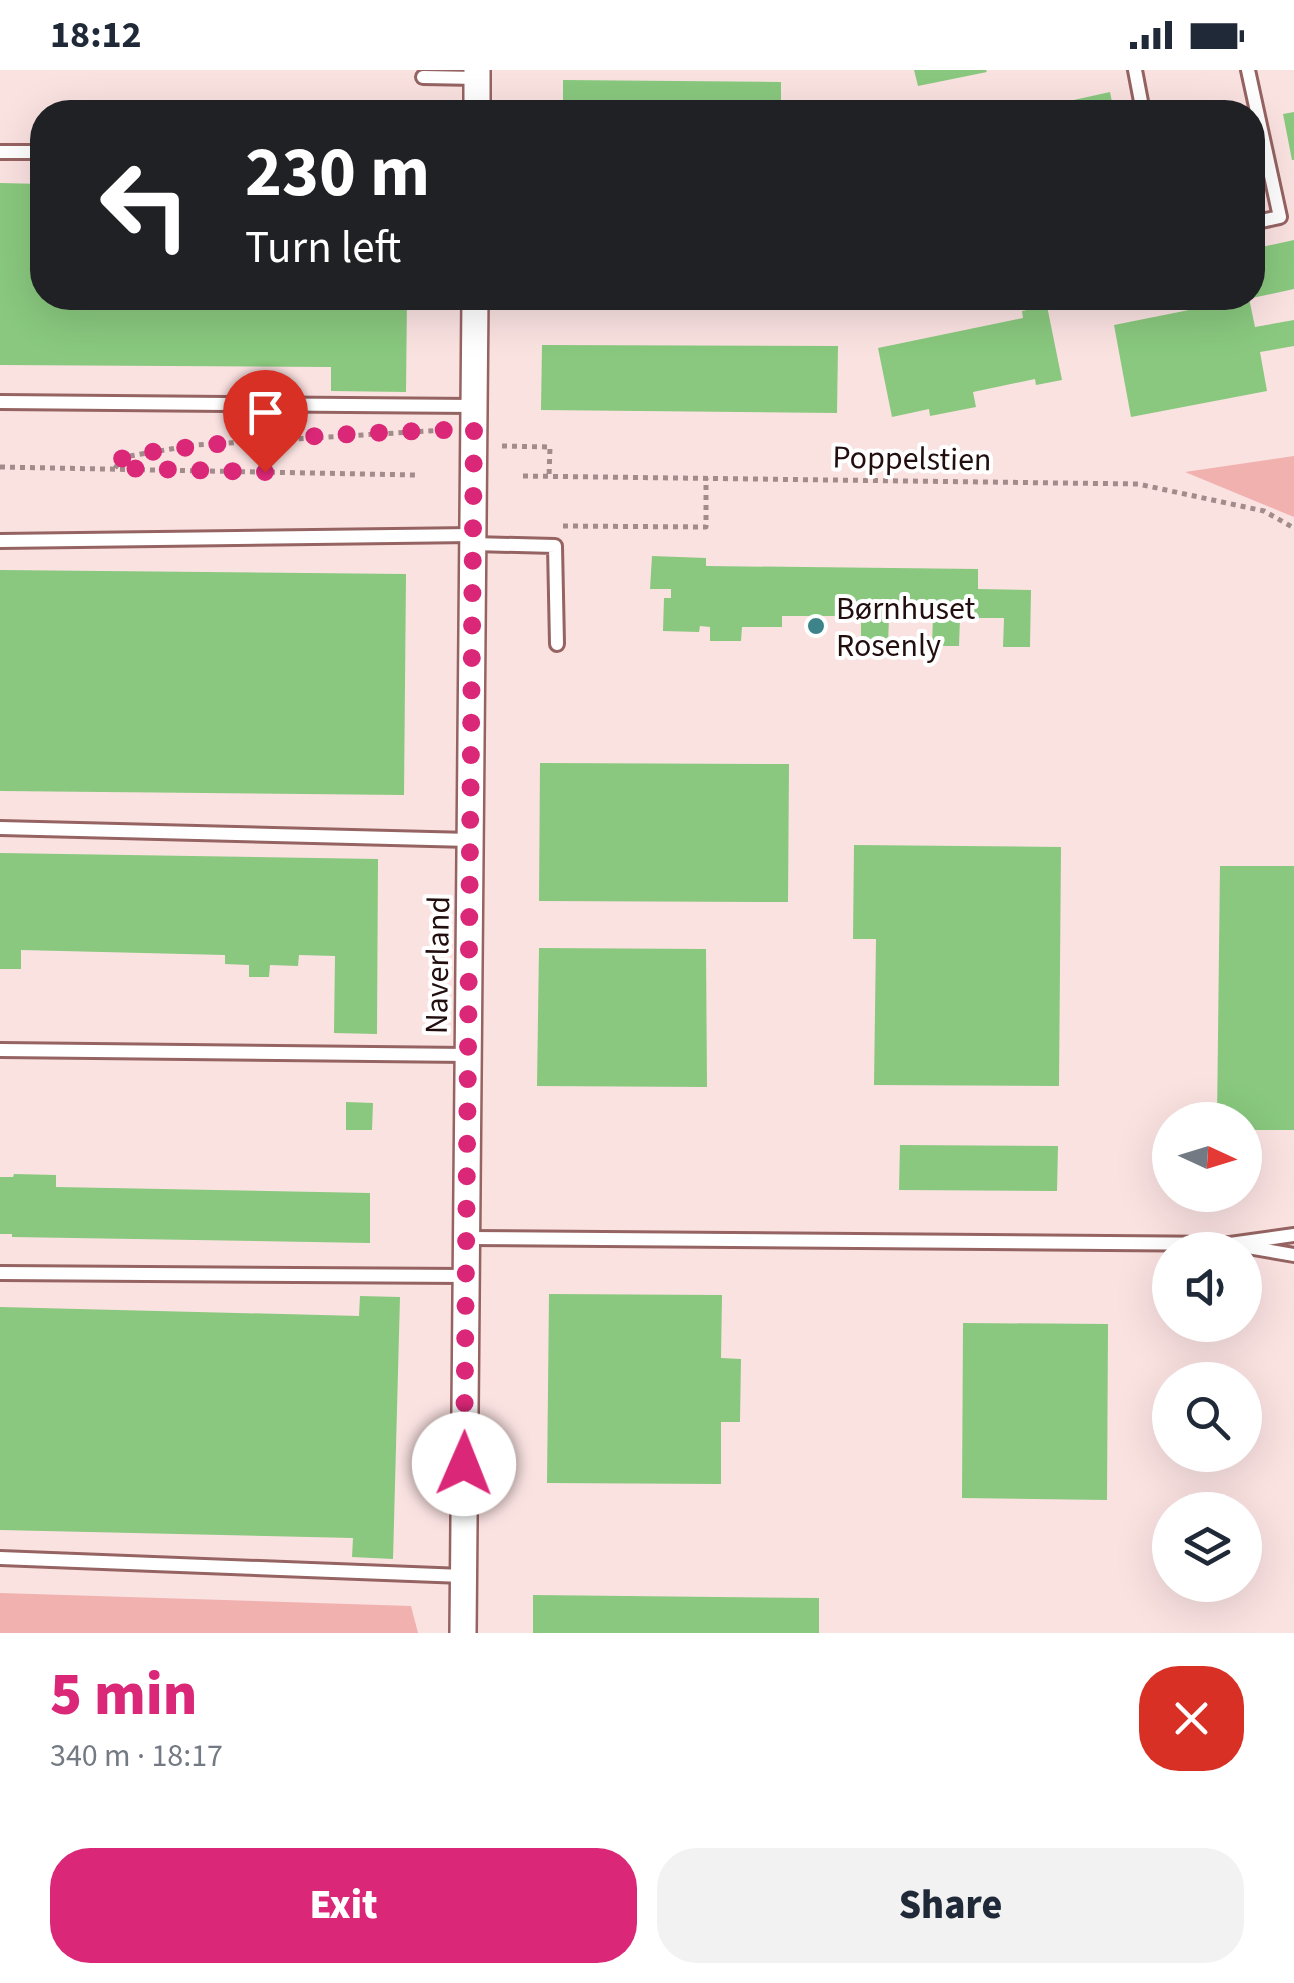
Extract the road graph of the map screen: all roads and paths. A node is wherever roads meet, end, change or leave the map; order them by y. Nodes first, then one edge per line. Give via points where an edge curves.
1 (1135, 70) edge
2 (1248, 70) edge
3 (477, 74) edge
4 (423, 78) dead end
5 (476, 100) edge
6 (1141, 100) edge
7 (1255, 100) edge
8 (1265, 148) edge
9 (0, 152) edge
10 (30, 152) edge
11 (1265, 220) edge
12 (475, 310) edge
13 (0, 402) edge
14 (474, 427) junction
15 (0, 467) edge
16 (115, 468) junction
17 (414, 475) dead end
18 (522, 476) dead end
19 (549, 476) junction
20 (706, 478) junction
21 (550, 526) dead end
22 (1294, 528) edge
23 (473, 540) junction
24 (0, 541) edge
25 (557, 644) dead end
26 (0, 828) edge
27 (470, 840) junction
28 (0, 1050) edge
29 (468, 1055) junction
30 (1294, 1235) edge
31 (467, 1238) junction
32 (1262, 1240) edge
33 (1152, 1243) edge
34 (1262, 1250) edge
35 (1294, 1255) edge
36 (0, 1272) edge
37 (466, 1276) junction
38 (0, 1558) edge
39 (463, 1576) junction
40 (463, 1633) edge

1 - 6 lane
2 - 7 lane
3 - 4 lane
3 - 5 street
8 - 11 lane via 1280,217
9 - 10 lane
12 - 14 street, Naverland
13 - 14 lane
14 - 16 path via 194,446 124,456
14 - 19 path via 550,447
14 - 23 street, Naverland
15 - 16 path
16 - 17 path
18 - 19 path, Poppelstien
19 - 20 path, Poppelstien
20 - 21 path via 706,527
20 - 22 path, Poppelstien via 1138,484 1264,511
23 - 24 lane
23 - 25 lane via 556,546
23 - 27 street, Naverland
26 - 27 lane
27 - 29 street, Naverland
28 - 29 lane
29 - 31 street, Naverland
30 - 32 lane
31 - 33 lane
31 - 37 street, Naverland
34 - 35 lane
36 - 37 lane
37 - 39 street, Naverland
38 - 39 lane
39 - 40 street, Naverland

